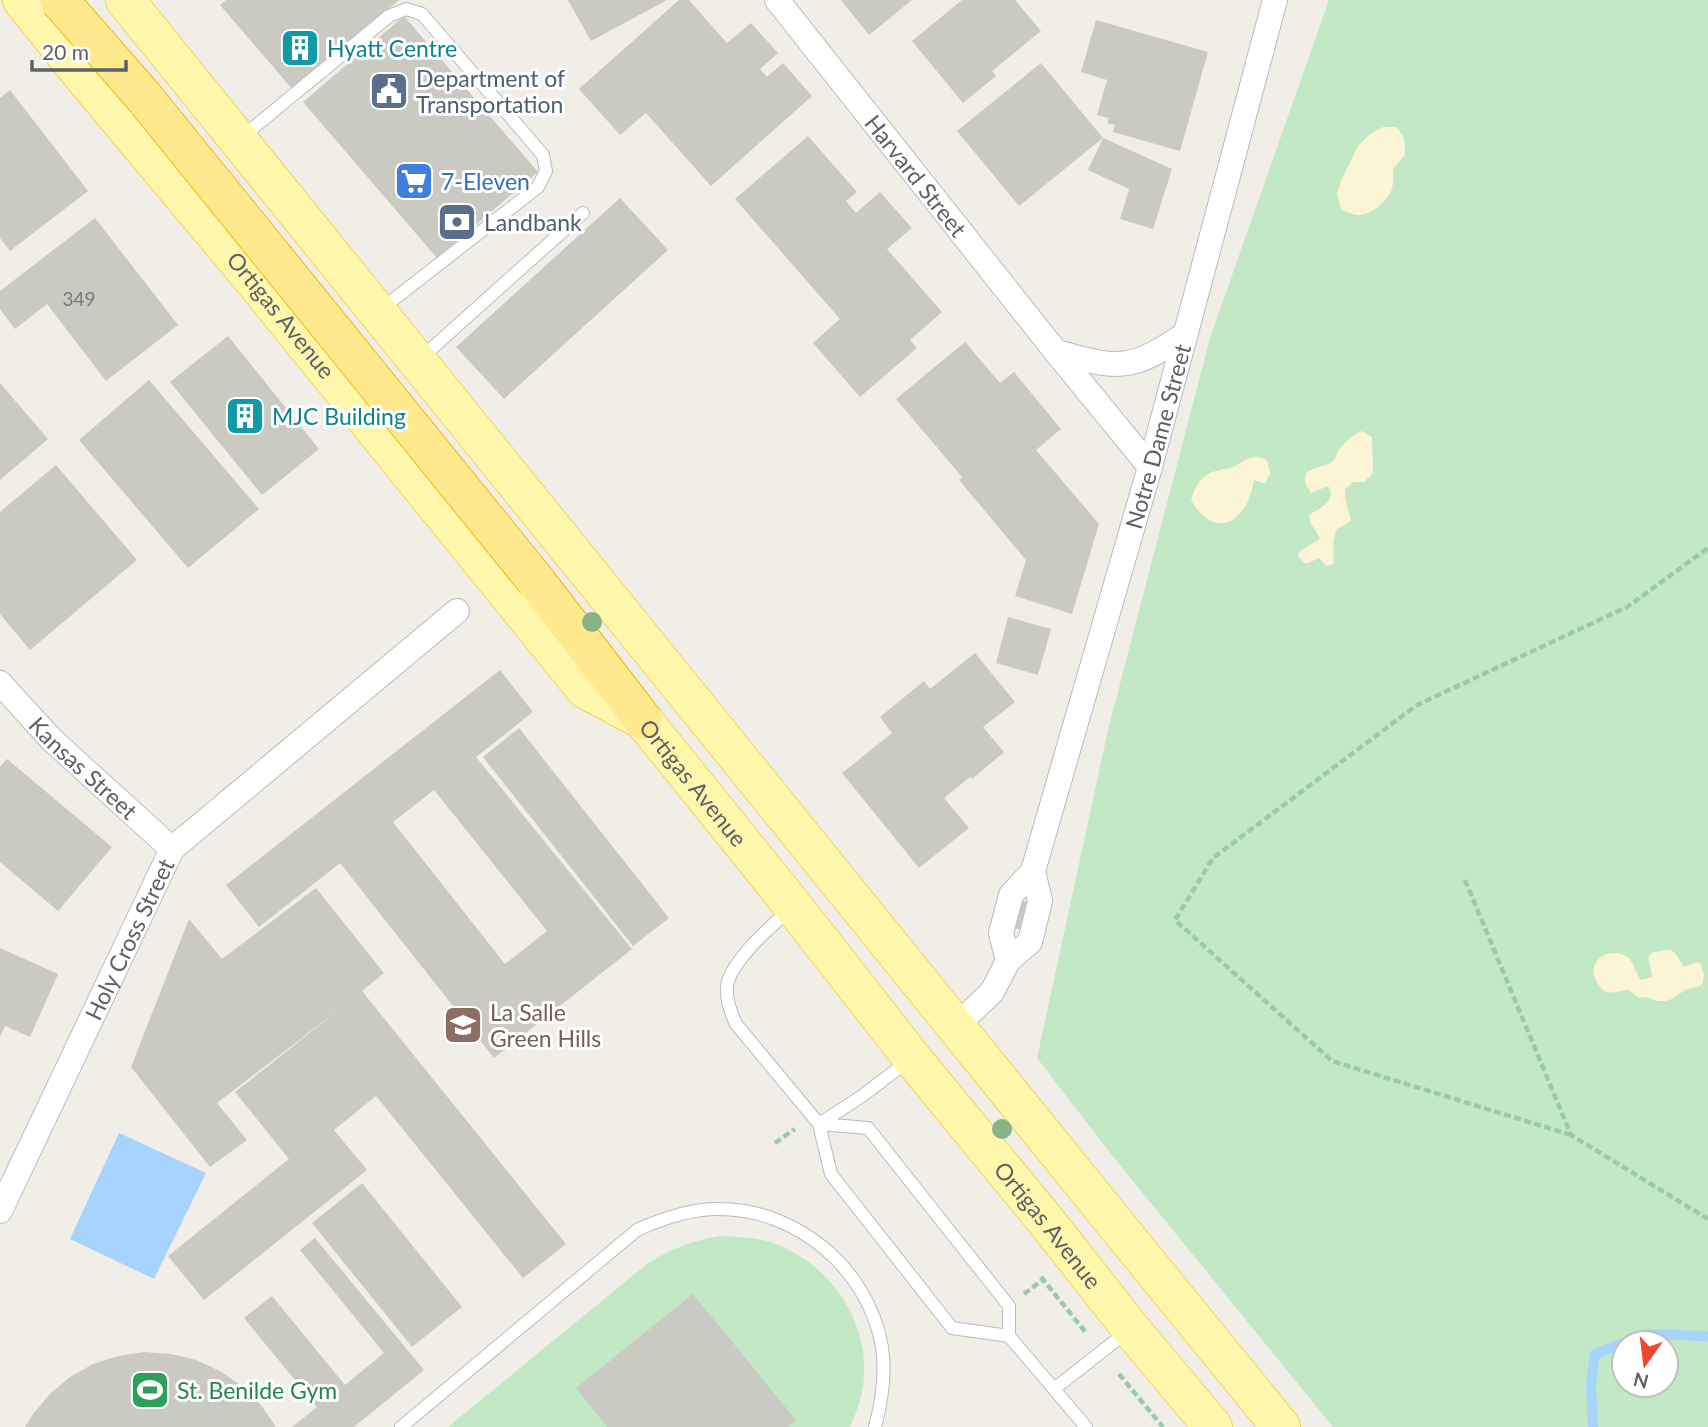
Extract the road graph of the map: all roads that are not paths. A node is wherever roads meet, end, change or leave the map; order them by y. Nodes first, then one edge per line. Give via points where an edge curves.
1 (22, 0) edge
2 (59, 0) edge
3 (777, 0) edge
4 (1275, 0) edge
5 (134, 12) edge
6 (82, 75) junction
7 (195, 88) junction
8 (232, 133) junction
9 (131, 134) junction
10 (164, 173) junction
11 (583, 213) dead end
12 (377, 313) junction
13 (1186, 334) junction
14 (1056, 352) junction
15 (417, 361) junction
16 (1150, 467) junction
17 (457, 611) dead end
18 (0, 683) edge
19 (643, 720) junction
20 (172, 849) junction
21 (793, 906) junction
22 (955, 1027) junction
23 (912, 1058) junction
24 (819, 1124) junction
25 (0, 1211) edge
26 (1131, 1329) junction
27 (1009, 1336) junction
28 (1054, 1389) junction
29 (401, 1427) edge
30 (875, 1427) edge
31 (1086, 1427) edge
32 (1213, 1427) edge
33 (1281, 1427) edge

1 - 6 main road, Ortigas Avenue
2 - 19 highway, bridge via 143,96
3 - 14 street, Harvard Street
4 - 13 street, Notre Dame Street
5 - 6 main road via 137,44 128,59 114,70
5 - 7 main road
6 - 9 main road, Ortigas Avenue
7 - 8 main road
7 - 9 main road via 166,88 145,99
8 - 10 main road via 205,163 187,171
8 - 12 main road
8 - 12 lane via 389,16 406,9 422,14 542,155 546,171 538,187
9 - 10 main road, Ortigas Avenue
10 - 19 main road, Ortigas Avenue via 585,689
11 - 15 lane
12 - 15 main road
13 - 14 street via 1127,363 1102,363
13 - 16 street, Notre Dame Street
14 - 16 street, Harvard Street
15 - 22 main road
16 - 22 street, Notre Dame Street via 1033,871 1040,901 1030,942 1008,961 992,992
17 - 20 street, Holy Cross Street
18 - 20 street, Kansas Street via 51,740
19 - 21 main road, Ortigas Avenue
20 - 25 street, Holy Cross Street
21 - 23 main road, Ortigas Avenue
21 - 24 lane via 744,954 728,982 728,1007 736,1024
22 - 33 main road
23 - 24 lane
23 - 26 main road, Ortigas Avenue
24 - 27 lane via 831,1174 952,1328
24 - 27 lane via 868,1128 1009,1306
26 - 28 lane
26 - 32 main road, Ortigas Avenue
27 - 28 lane
28 - 31 lane
29 - 30 lane via 636,1230 691,1211 720,1209 748,1212 802,1232 846,1270 874,1319 881,1347 884,1376

